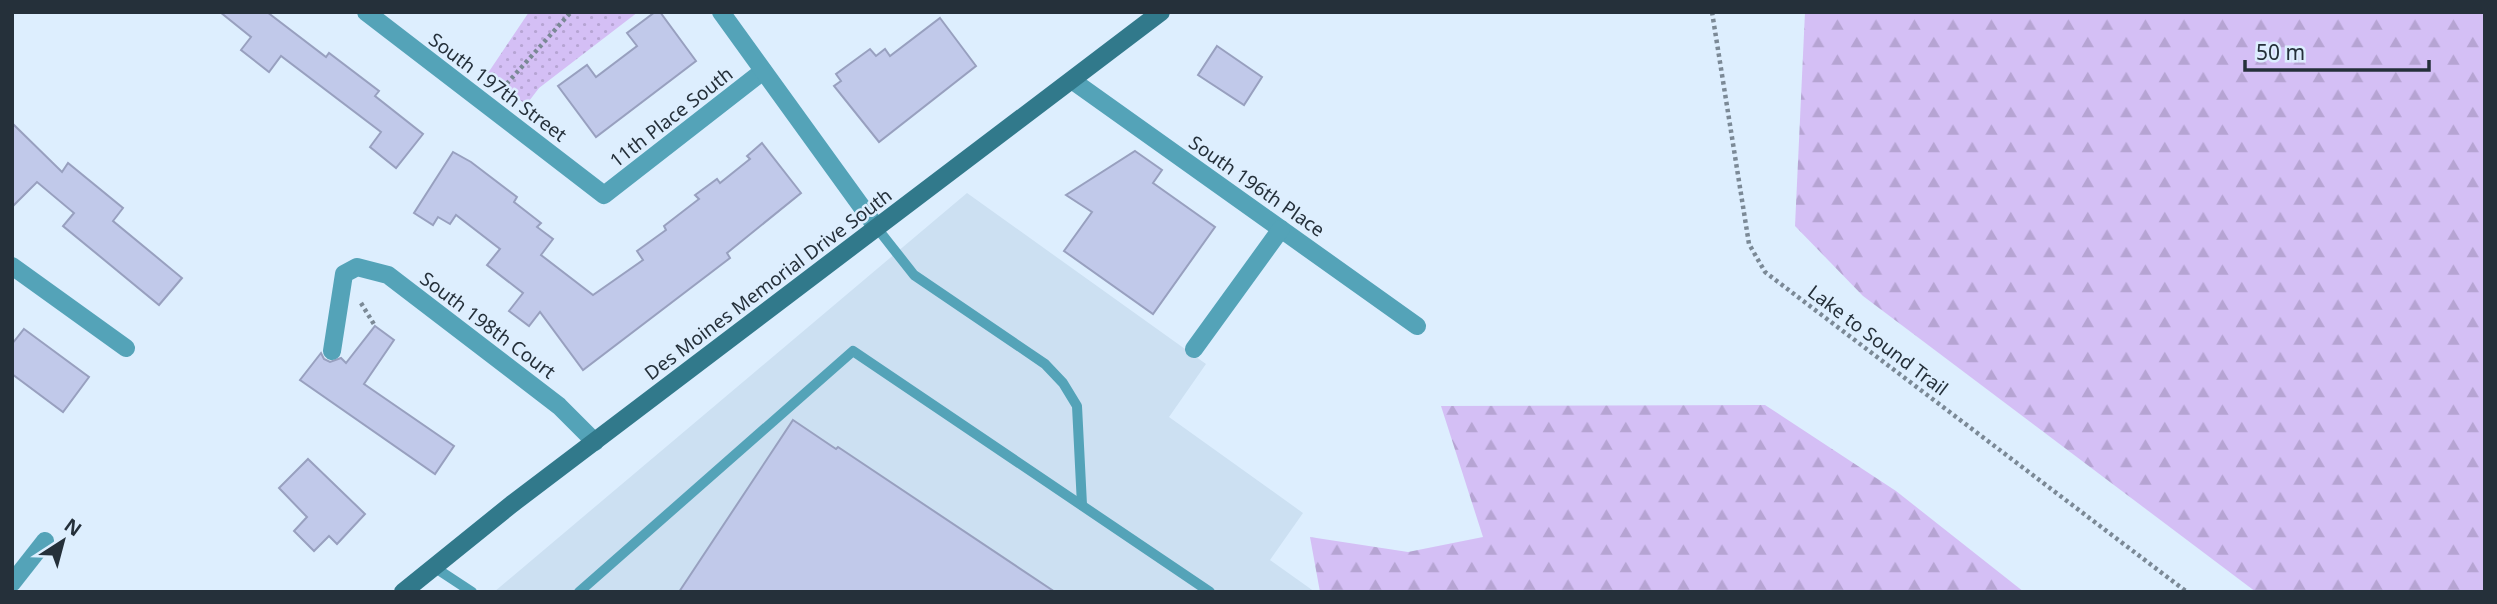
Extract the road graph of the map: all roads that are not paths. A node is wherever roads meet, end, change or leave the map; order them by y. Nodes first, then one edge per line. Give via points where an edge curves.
1 (366, 12) edge
2 (720, 12) edge
3 (1161, 12) edge
4 (763, 71) junction
5 (1073, 81) junction
6 (604, 195) joint
7 (877, 228) junction
8 (1281, 229) junction
9 (12, 266) edge
10 (1417, 326) dead end
11 (126, 348) dead end
12 (1194, 349) dead end
13 (332, 351) dead end
14 (595, 442) junction
15 (1082, 505) junction
16 (45, 541) dead end
17 (434, 567) junction
18 (12, 583) edge
19 (403, 592) edge
20 (472, 592) edge
21 (579, 592) edge
22 (1210, 592) edge

1 - 6 street, South 197th Street
2 - 4 street
3 - 5 main road, Des Moines Memorial Drive South
4 - 6 street, 11th Place South
4 - 7 street
5 - 7 main road, Des Moines Memorial Drive South
5 - 8 street, South 196th Place
7 - 14 main road, Des Moines Memorial Drive South
7 - 15 lane via 914,275 1045,364 1063,383 1077,406
8 - 10 street, South 196th Place
8 - 12 street
9 - 11 street
13 - 14 street, South 198th Court via 344,274 357,267 387,275 559,406
14 - 17 main road, Des Moines Memorial Drive South
15 - 21 lane via 853,351
15 - 22 lane
16 - 18 street
17 - 19 main road, Des Moines Memorial Drive South
17 - 20 lane

